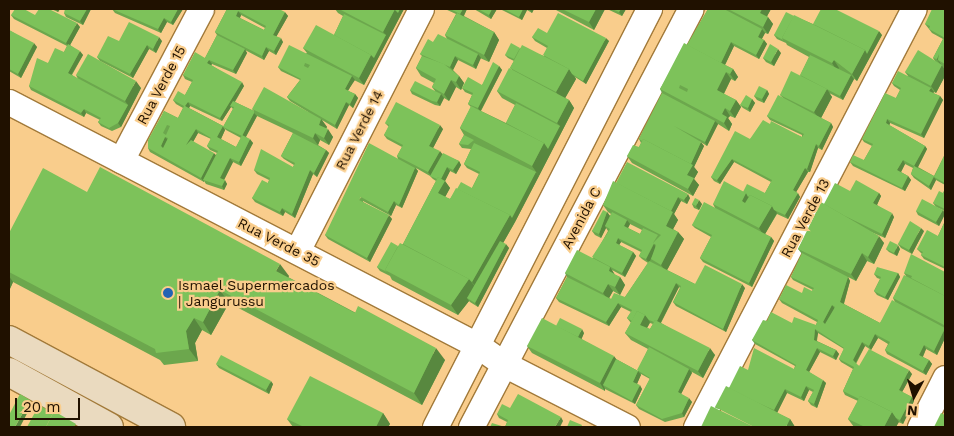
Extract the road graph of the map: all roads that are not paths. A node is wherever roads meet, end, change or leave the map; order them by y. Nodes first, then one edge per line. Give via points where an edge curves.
1 (201, 9) edge
2 (420, 9) edge
3 (649, 9) edge
4 (690, 9) edge
5 (914, 9) edge
6 (9, 102) edge
7 (121, 160) junction
8 (297, 252) junction
9 (9, 340) edge
10 (477, 345) junction
11 (504, 364) junction
12 (9, 372) edge
13 (945, 378) edge
14 (108, 427) edge
15 (171, 427) edge
16 (435, 427) edge
17 (471, 427) edge
18 (626, 427) edge
19 (696, 427) edge
20 (920, 427) edge

1 - 7 street, Rua Verde 15
2 - 8 street, Rua Verde 14
3 - 10 street
4 - 11 street, Avenida C
5 - 19 street, Rua Verde 13
6 - 7 street, Rua Verde 35
7 - 8 street, Rua Verde 35
8 - 10 street, Rua Verde 35
9 - 15 main road
10 - 11 street, Rua Verde 35
10 - 16 street
11 - 17 street, Avenida C
11 - 18 street, Rua Verde 35
12 - 14 main road
13 - 20 street

